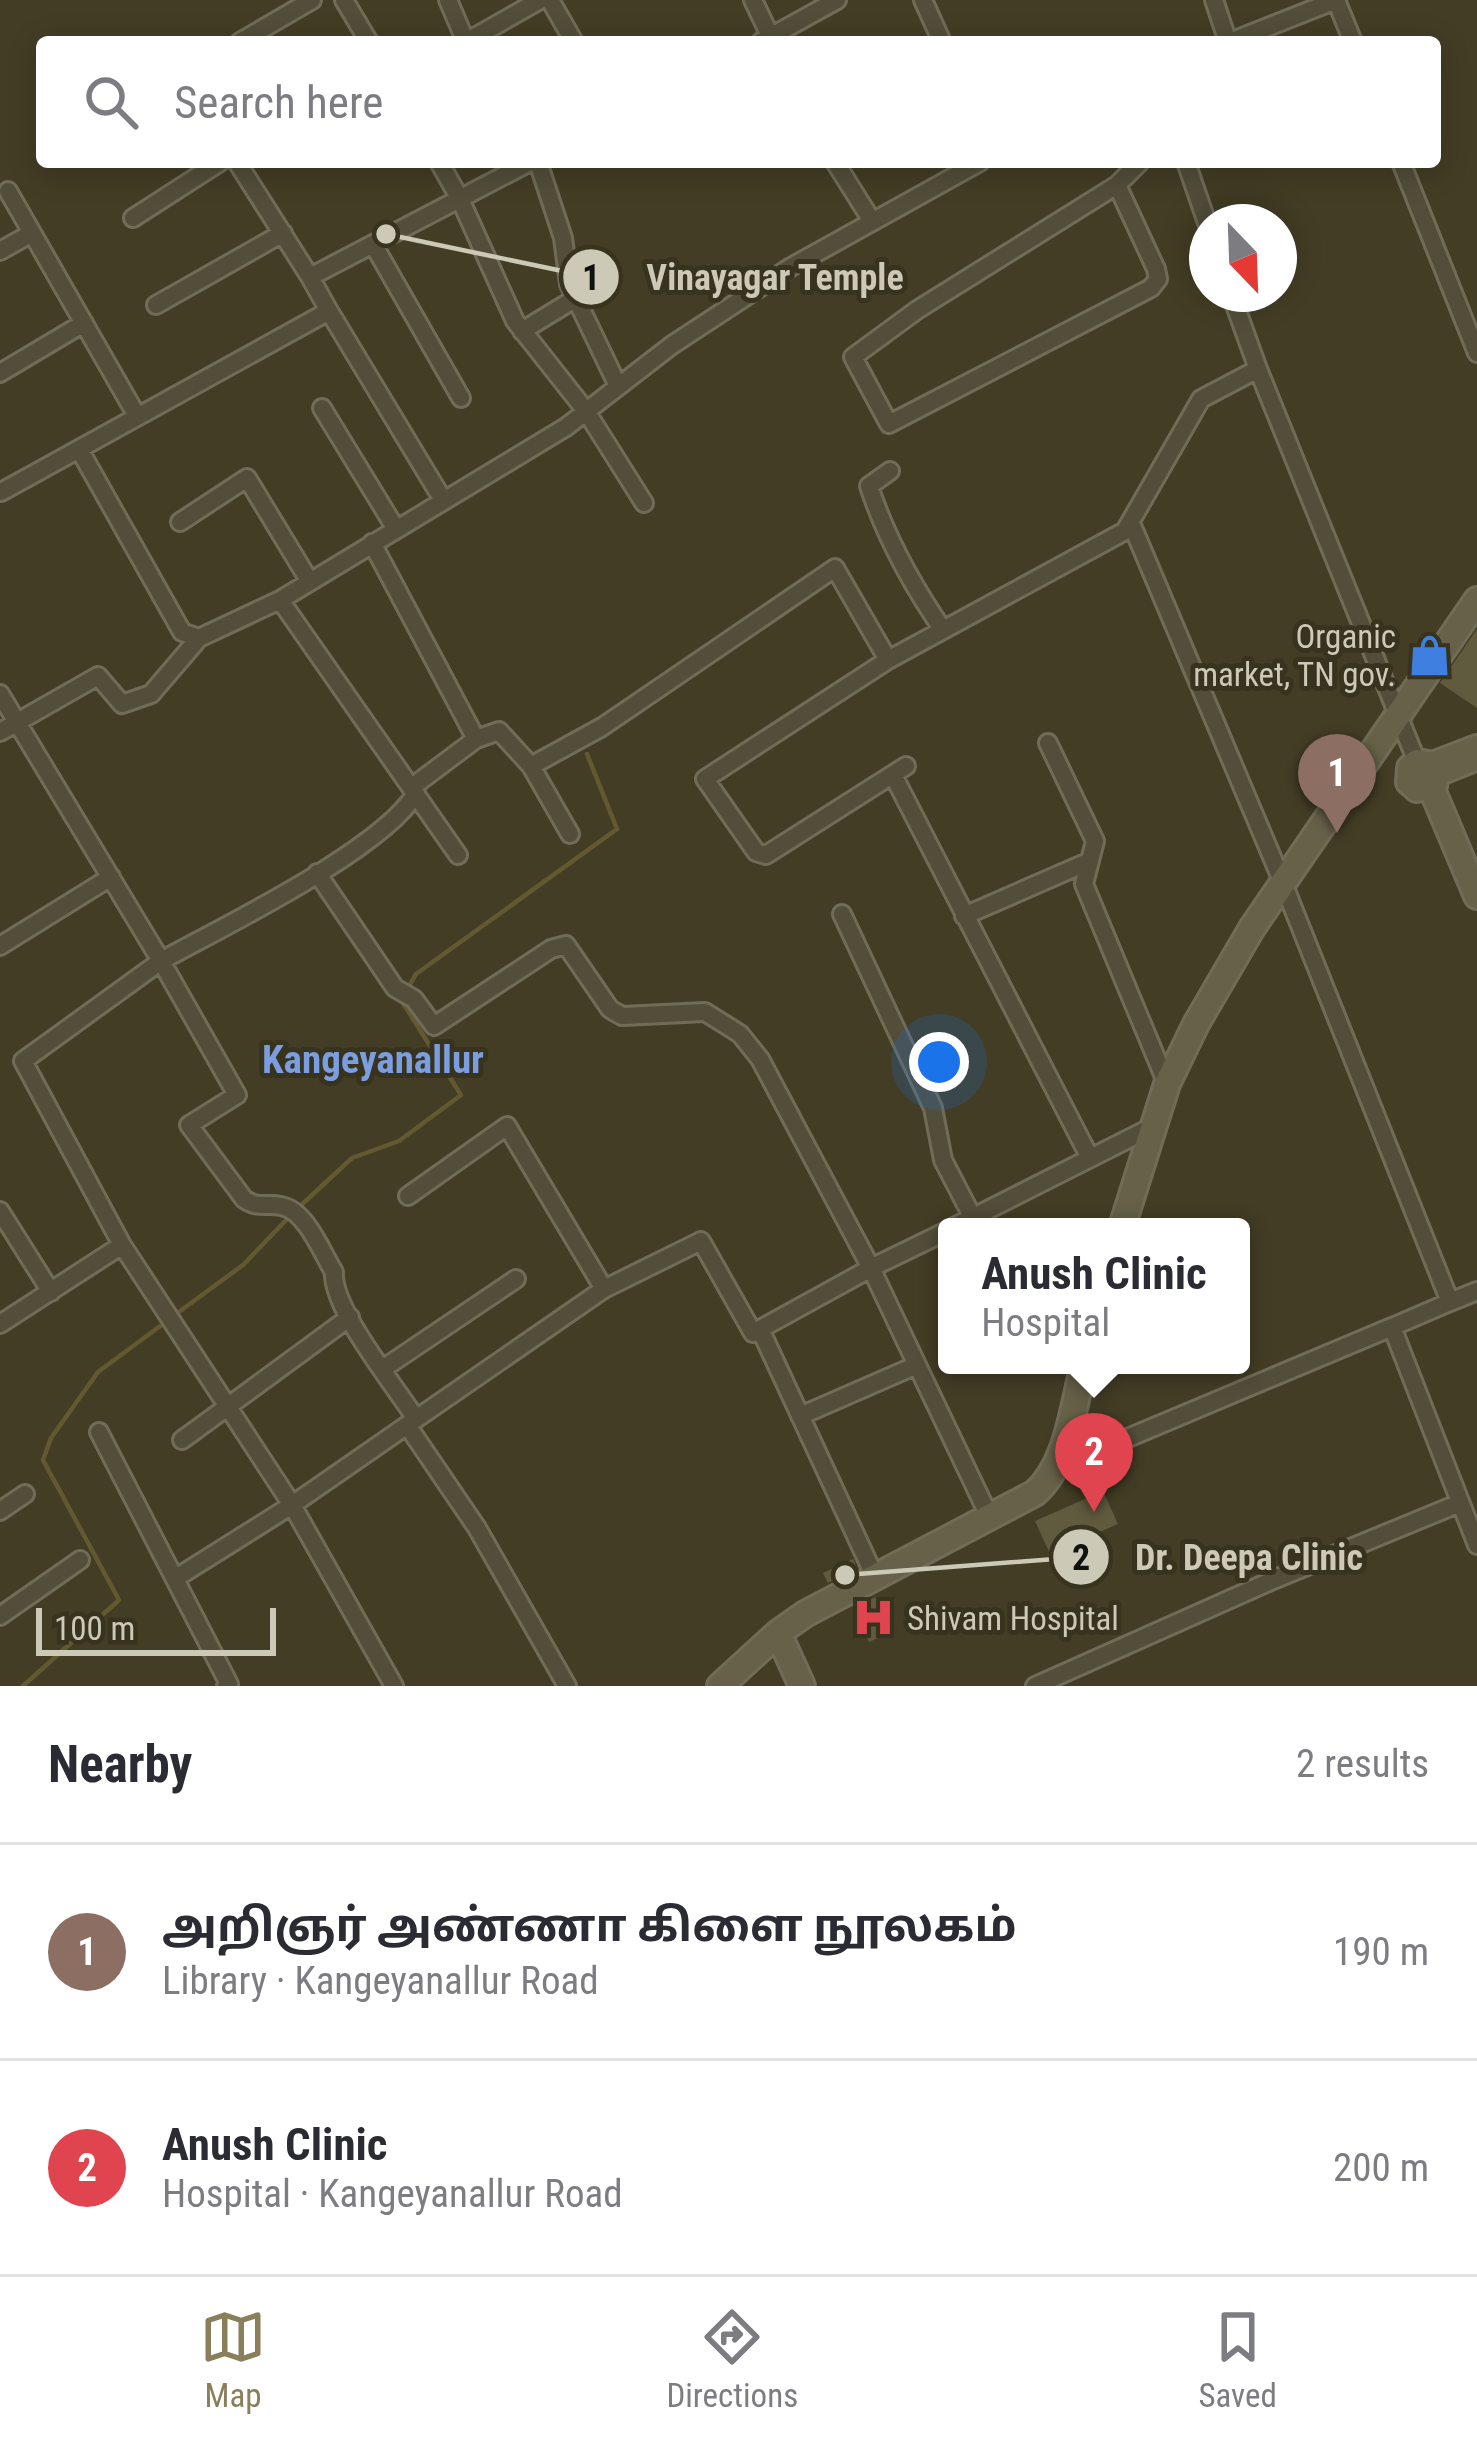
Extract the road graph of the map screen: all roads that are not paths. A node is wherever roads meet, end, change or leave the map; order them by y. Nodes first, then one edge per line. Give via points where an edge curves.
1 (313, 0) edge
2 (344, 0) edge
3 (448, 0) edge
4 (541, 0) edge
5 (550, 0) edge
6 (753, 0) edge
7 (838, 0) edge
8 (923, 0) edge
9 (1214, 0) edge
10 (1336, 0) edge
11 (250, 36) edge
12 (365, 36) edge
13 (463, 36) edge
14 (477, 36) edge
15 (571, 36) edge
16 (766, 36) edge
17 (775, 36) edge
18 (939, 36) edge
19 (1227, 36) edge
20 (1244, 36) edge
21 (1351, 36) edge
22 (211, 168) edge
23 (241, 168) edge
24 (442, 168) edge
25 (522, 168) edge
26 (536, 168) edge
27 (839, 168) edge
28 (969, 168) edge
29 (1134, 168) edge
30 (1188, 168) edge
31 (1403, 168) edge
32 (1117, 185) junction
33 (8, 191) dead end
34 (460, 199) junction
35 (1200, 204) edge
36 (133, 218) dead end
37 (872, 221) junction
38 (32, 232) junction
39 (283, 233) junction
40 (373, 244) junction
41 (0, 250) edge
42 (310, 277) junction
43 (576, 298) junction
44 (156, 305) dead end
45 (329, 311) junction
46 (1238, 312) edge
47 (84, 323) junction
48 (522, 331) junction
49 (1477, 353) edge
50 (1258, 369) junction
51 (0, 373) edge
52 (617, 386) junction
53 (461, 398) dead end
54 (322, 407) dead end
55 (586, 410) junction
56 (137, 416) junction
57 (79, 449) junction
58 (890, 471) dead end
59 (1, 492) edge
60 (443, 500) junction
61 (644, 503) dead end
62 (181, 522) dead end
63 (1131, 523) junction
64 (397, 529) junction
65 (372, 543) junction
66 (310, 581) junction
67 (280, 600) junction
68 (1477, 600) edge
69 (943, 630) junction
70 (199, 638) junction
71 (887, 660) junction
72 (0, 694) edge
73 (1400, 711) junction
74 (17, 722) junction
75 (0, 732) edge
76 (476, 739) junction
77 (1048, 743) dead end
78 (1477, 748) edge
79 (1477, 757) edge
80 (531, 766) junction
81 (1430, 772) junction
82 (414, 790) junction
83 (570, 834) dead end
84 (458, 855) dead end
85 (1090, 861) junction
86 (316, 873) junction
87 (111, 877) junction
88 (1283, 884) junction
89 (1477, 896) edge
90 (842, 914) dead end
91 (964, 916) junction
92 (0, 946) edge
93 (161, 961) junction
94 (1167, 1084) junction
95 (1152, 1127) junction
96 (1090, 1158) junction
97 (408, 1196) dead end
98 (0, 1211) edge
99 (974, 1218) joint
100 (1125, 1218) edge
101 (938, 1235) edge
102 (122, 1245) junction
103 (871, 1268) junction
104 (516, 1279) dead end
105 (604, 1289) junction
106 (1477, 1291) edge
107 (51, 1292) junction
108 (1450, 1302) junction
109 (350, 1317) junction
110 (0, 1324) edge
111 (1392, 1327) junction
112 (760, 1329) junction
113 (917, 1365) junction
114 (383, 1368) junction
115 (1081, 1374) edge
116 (227, 1406) junction
117 (800, 1416) junction
118 (412, 1422) junction
119 (99, 1432) dead end
120 (182, 1440) dead end
121 (1054, 1469) junction
122 (26, 1494) dead end
123 (1460, 1503) junction
124 (292, 1505) junction
125 (0, 1511) edge
126 (990, 1518) junction
127 (1477, 1545) edge
128 (80, 1561) dead end
129 (875, 1577) junction
130 (176, 1578) junction
131 (0, 1616) edge
132 (778, 1633) junction
133 (226, 1686) edge
134 (394, 1686) edge
135 (567, 1686) edge
136 (719, 1686) edge
137 (802, 1686) edge
138 (1035, 1686) edge

1 - 11 street
2 - 12 street
3 - 13 street
4 - 14 street
5 - 15 street
6 - 16 street
7 - 17 street
8 - 18 street
9 - 19 street
10 - 20 street
10 - 21 street
22 - 36 street
23 - 39 street
24 - 34 street
25 - 34 street
26 - 43 street
27 - 37 street
28 - 37 street
29 - 32 street
30 - 35 street
31 - 49 street
32 - 32 street via 853,357 889,424 1151,288 1156,269
33 - 38 street
34 - 40 street
34 - 48 street
37 - 52 street via 728,306
38 - 41 street
38 - 47 street
39 - 42 street
39 - 44 street
40 - 42 street
40 - 53 street
42 - 45 street
43 - 48 street
43 - 52 street
45 - 56 street
45 - 60 street
46 - 50 street
47 - 51 street
47 - 56 street
48 - 55 street
50 - 63 street via 1201,399
50 - 73 street
52 - 55 street
54 - 64 street
55 - 60 street
55 - 61 street
56 - 57 street
57 - 59 street
57 - 70 street via 182,632
58 - 69 street via 869,486
60 - 64 street
62 - 66 street via 247,478
63 - 69 street
63 - 88 street
64 - 65 street
65 - 66 street
65 - 76 street
66 - 67 street
67 - 70 street
67 - 82 street
68 - 73 street
69 - 71 street
70 - 74 street via 151,694 122,704 98,676
71 - 80 street via 835,568 602,727
71 - 91 street via 705,778 766,855 899,771
72 - 74 street
73 - 81 street
73 - 88 street
74 - 75 street
74 - 87 street
76 - 80 street via 499,731
76 - 82 street
77 - 85 street via 1095,841
78 - 81 street
79 - 81 street
80 - 83 street
81 - 89 street
82 - 84 street
82 - 86 street via 401,815
85 - 91 street
85 - 94 street via 1084,884
86 - 93 street
86 - 103 street via 395,988 434,1026 566,945 622,1016 705,1012 727,1024 760,1058
87 - 92 street
87 - 93 street
88 - 94 street
88 - 108 street
90 - 99 street via 933,1108 943,1160
91 - 96 street
93 - 102 street via 23,1061
93 - 109 street via 237,1095 189,1125 244,1199 290,1209 334,1273
94 - 95 street
95 - 96 street
95 - 100 street
96 - 99 street
97 - 105 street via 507,1126
98 - 107 street
101 - 103 street
102 - 107 street
102 - 116 street
103 - 112 street
103 - 113 street
104 - 114 street
105 - 112 street via 701,1241 753,1333
105 - 118 street
106 - 108 street
107 - 110 street
108 - 111 street
109 - 114 street
109 - 116 street
111 - 121 street
111 - 123 street
112 - 117 street
113 - 117 street
113 - 126 street
114 - 118 street
115 - 121 street
116 - 120 street
116 - 124 street
117 - 129 street
118 - 124 street
118 - 135 street
119 - 130 street
121 - 126 street via 1035,1492
122 - 125 street
123 - 127 street
123 - 138 street
124 - 130 street
124 - 134 street
126 - 129 street
128 - 131 street
129 - 132 street
130 - 133 street
132 - 136 street
132 - 137 street

